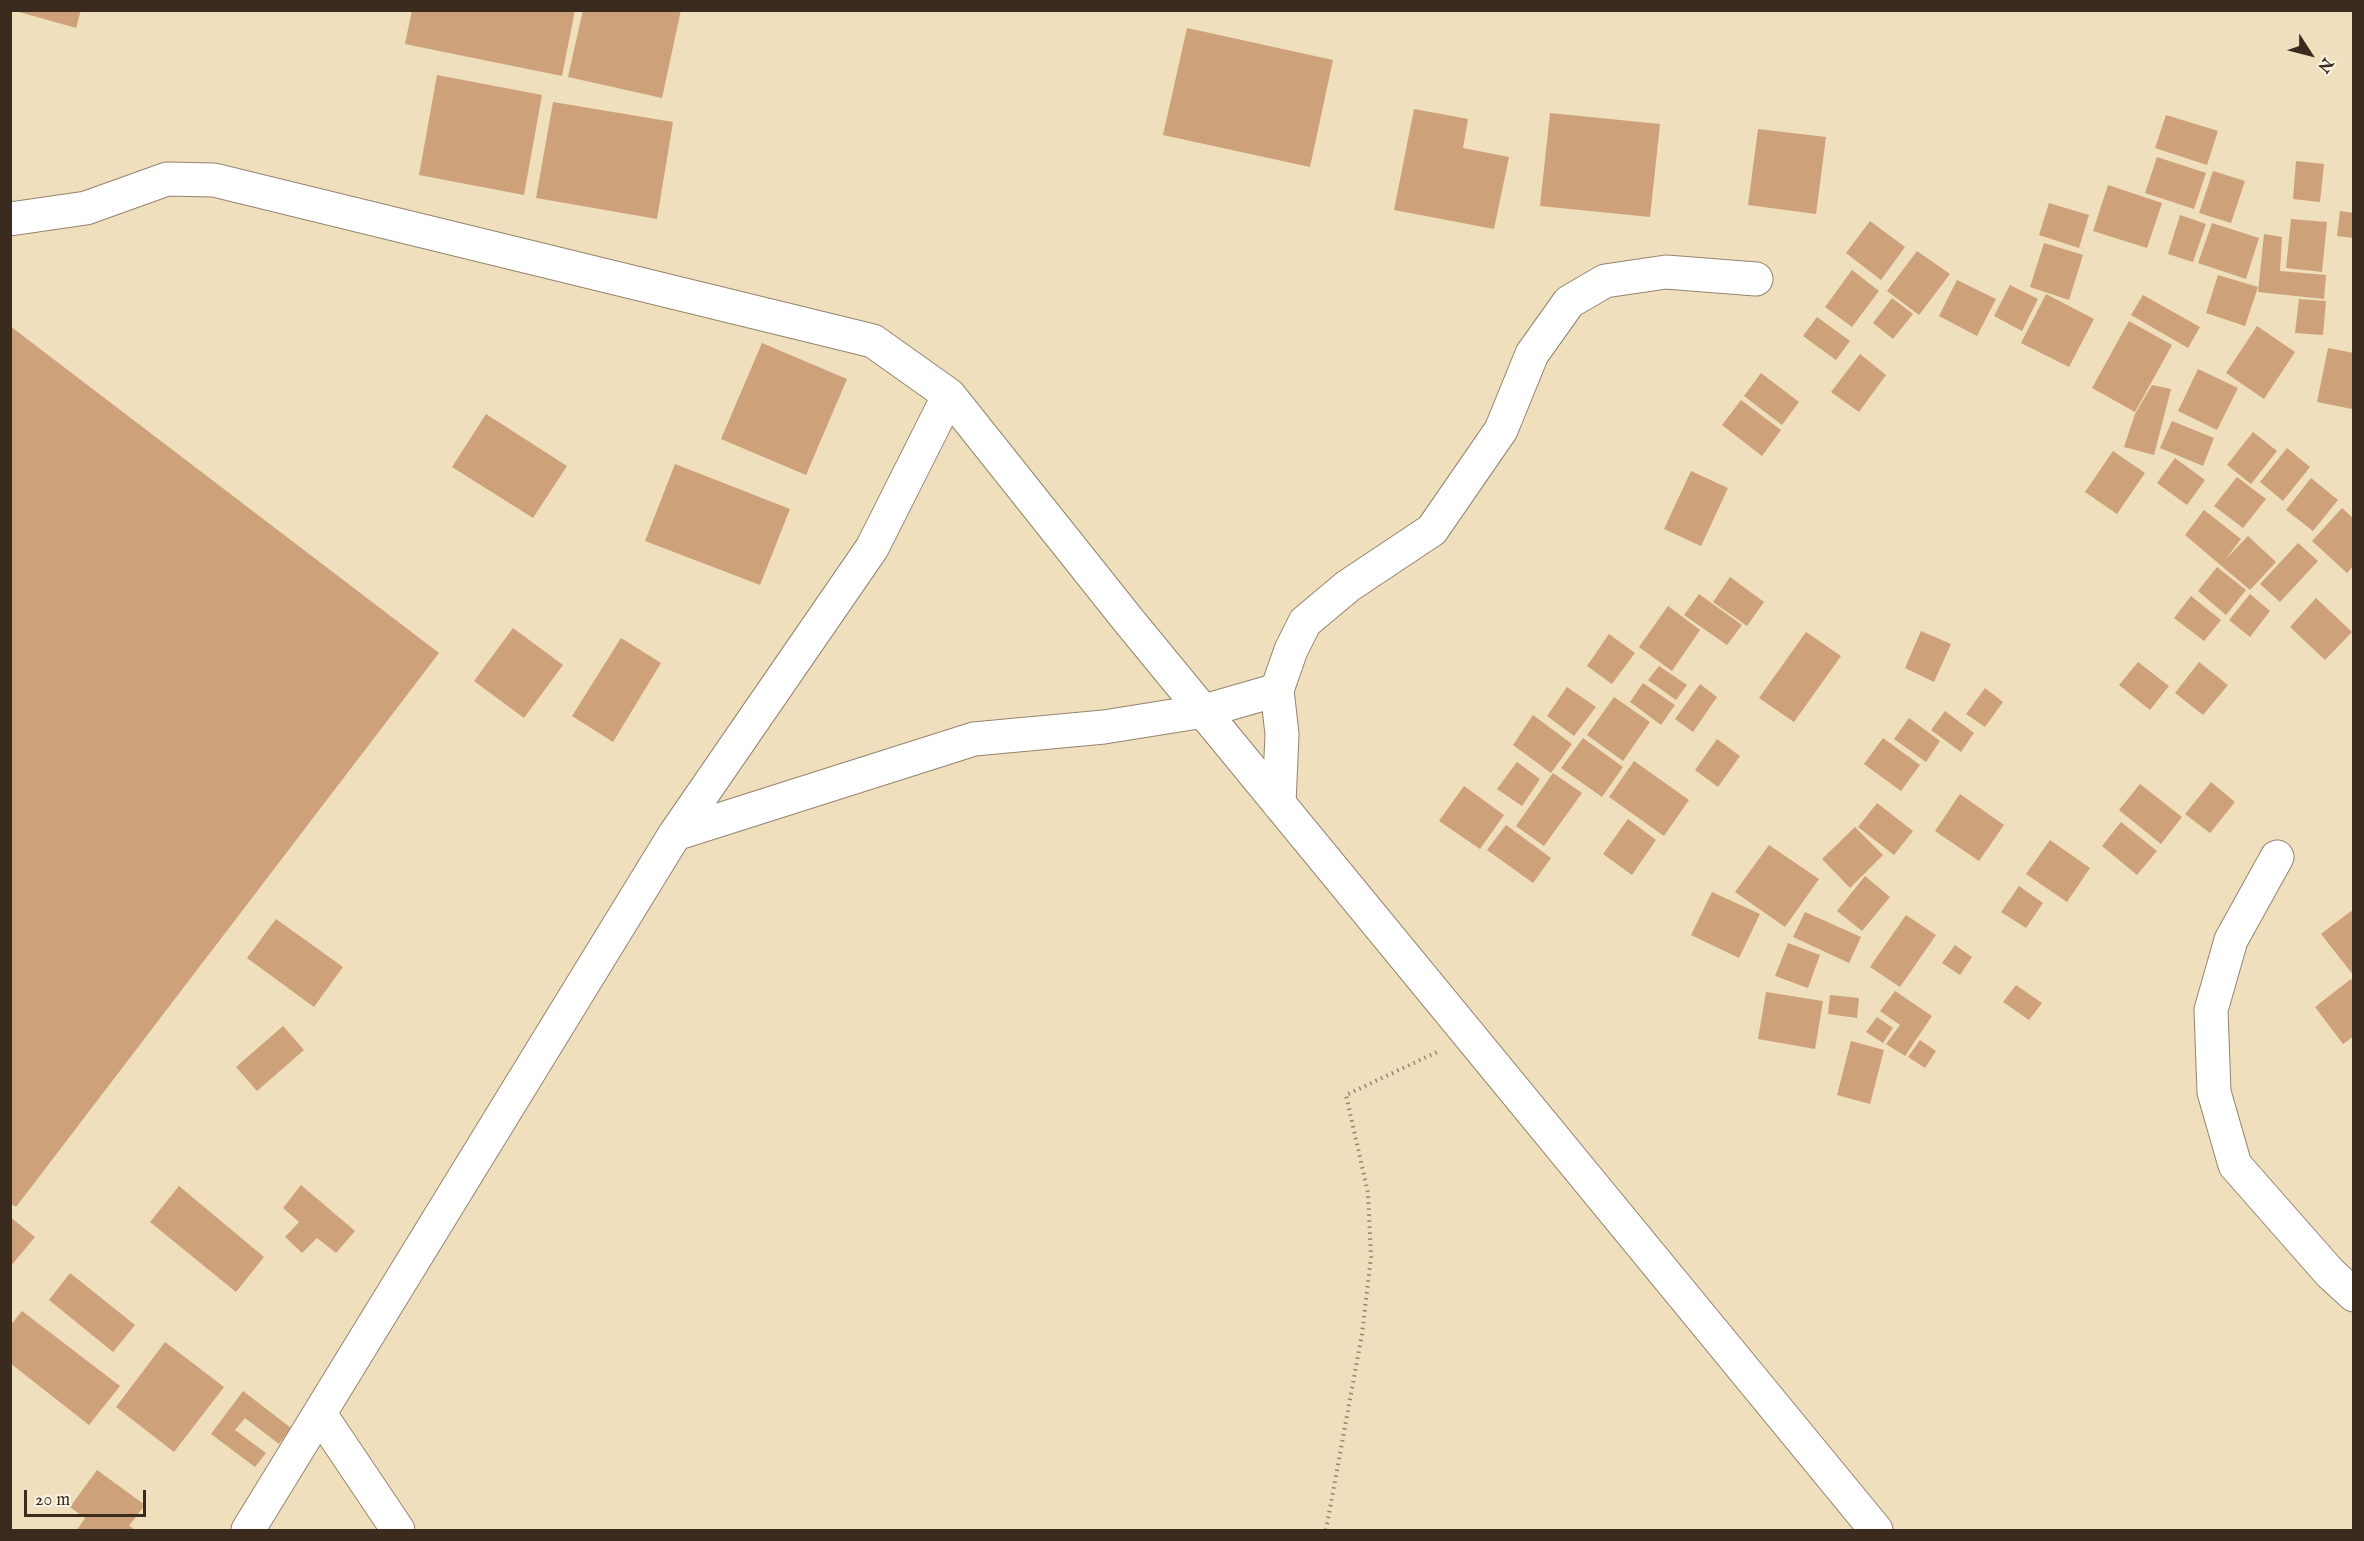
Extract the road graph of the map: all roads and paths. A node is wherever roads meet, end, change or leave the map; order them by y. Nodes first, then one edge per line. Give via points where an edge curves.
1 (10, 219) edge
2 (1756, 279) dead end
3 (949, 395) junction
4 (1277, 690) junction
5 (1204, 711) junction
6 (1279, 804) junction
7 (675, 834) junction
8 (2277, 857) dead end
9 (1470, 1036) junction
10 (2354, 1295) edge
11 (320, 1414) junction
12 (248, 1530) edge
13 (398, 1530) edge
14 (1326, 1530) edge
15 (1876, 1530) edge

1 - 3 street via 86,208 167,179 214,180 873,341
2 - 4 street via 1666,272 1605,281 1569,302 1532,354 1501,430 1432,530 1348,586 1305,622
3 - 5 street
3 - 7 street via 872,548
4 - 5 street
4 - 6 street via 1282,734
5 - 6 street
5 - 7 street via 1104,727 974,740
6 - 9 street
7 - 11 street
8 - 10 street via 2230,940 2211,1010 2214,1092 2235,1165 2330,1274
9 - 14 path via 1346,1095 1368,1194 1371,1257 1362,1334
9 - 15 street
11 - 12 street
11 - 13 street

